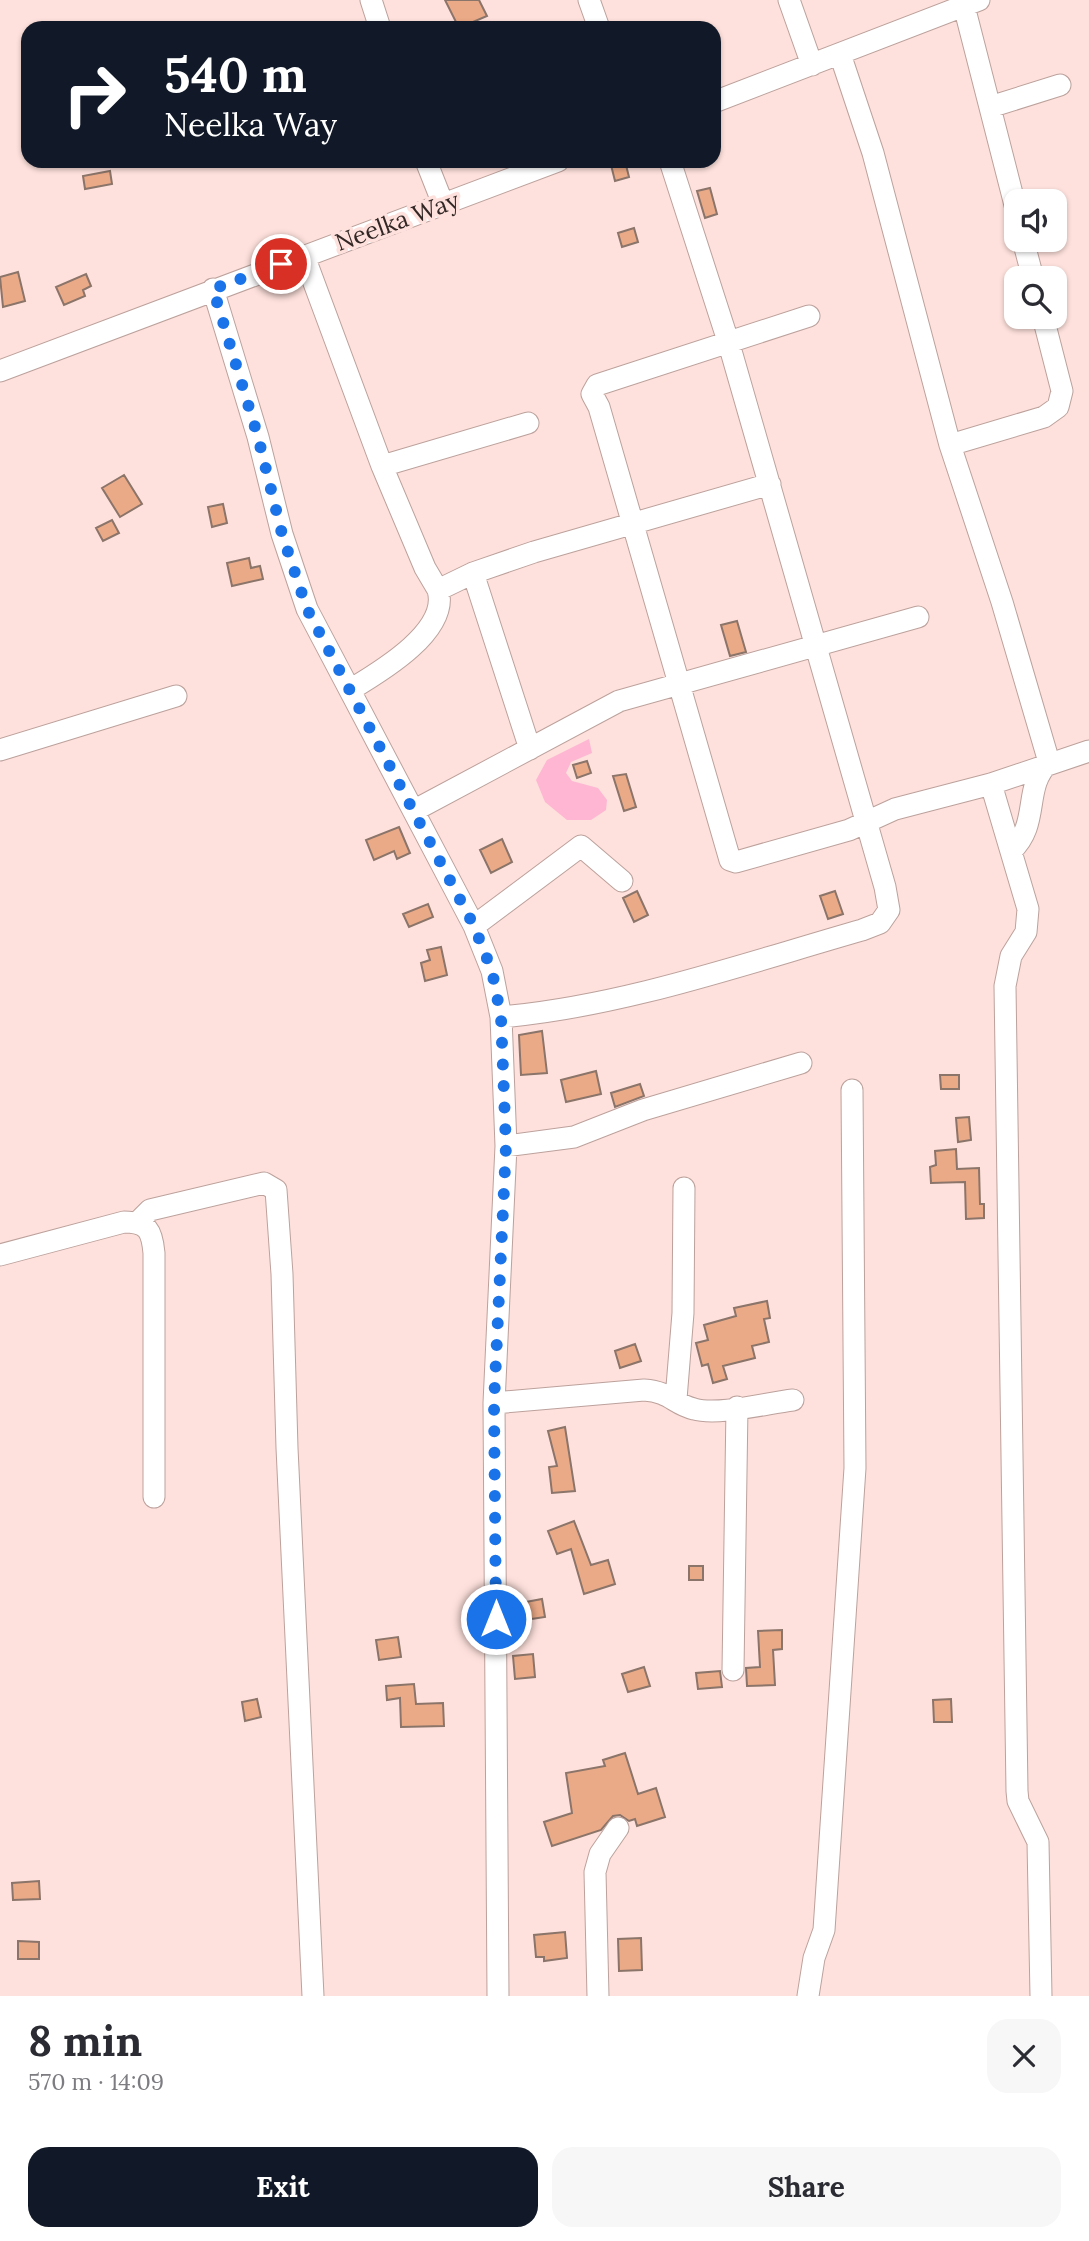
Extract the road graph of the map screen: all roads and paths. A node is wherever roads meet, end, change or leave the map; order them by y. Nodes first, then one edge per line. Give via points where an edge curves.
1 (372, 0) edge
2 (589, 0) edge
3 (789, 0) edge
4 (972, 3) edge
5 (378, 21) edge
6 (596, 21) edge
7 (841, 54) junction
8 (812, 65) junction
9 (1060, 85) dead end
10 (721, 99) edge
11 (990, 107) junction
12 (429, 168) edge
13 (539, 168) edge
14 (672, 168) edge
15 (1011, 189) edge
16 (443, 204) junction
17 (304, 256) junction
18 (213, 289) junction
19 (809, 316) dead end
20 (1046, 329) edge
21 (729, 344) junction
22 (0, 372) edge
23 (528, 423) dead end
24 (950, 445) junction
25 (382, 466) junction
26 (770, 484) junction
27 (632, 525) junction
28 (473, 573) junction
29 (438, 590) junction
30 (918, 617) dead end
31 (816, 645) junction
32 (679, 682) junction
33 (350, 690) junction
34 (176, 696) dead end
35 (530, 749) junction
36 (0, 750) edge
37 (1089, 751) edge
38 (1049, 762) junction
39 (991, 783) junction
40 (415, 810) junction
41 (865, 822) junction
42 (1011, 851) junction
43 (622, 881) dead end
44 (474, 926) junction
45 (501, 1017) junction
46 (801, 1063) dead end
47 (852, 1090) dead end
48 (506, 1146) junction
49 (684, 1188) dead end
50 (138, 1222) junction
51 (0, 1255) edge
52 (676, 1399) junction
53 (793, 1400) dead end
54 (494, 1403) junction
55 (737, 1407) junction
56 (155, 1497) dead end
57 (733, 1670) dead end
58 (618, 1828) dead end
59 (1041, 1986) edge
60 (313, 1996) edge
61 (498, 1996) edge
62 (598, 1996) edge
63 (808, 1996) edge

1 - 5 street
2 - 6 street
3 - 8 street
4 - 7 street
4 - 11 street
7 - 8 street
7 - 24 street via 873,153
8 - 10 street
9 - 11 street
11 - 15 street
12 - 16 street
13 - 16 street, Neelka Way
14 - 21 street
16 - 17 street, Neelka Way
17 - 18 street, Neelka Way
17 - 25 street
18 - 22 street, Neelka Way
18 - 33 street via 307,609
19 - 21 street
20 - 24 street via 1062,391 1058,407 1044,417
21 - 26 street
21 - 27 street via 595,387 592,394
23 - 25 street
24 - 38 street
25 - 29 street
26 - 27 street
26 - 31 street
27 - 28 street
27 - 32 street
28 - 29 street
28 - 35 street
29 - 33 street via 439,613 418,640
30 - 31 street
31 - 32 street
31 - 41 street
32 - 35 street via 619,701
32 - 41 street via 730,860 737,862 821,839
33 - 40 street
34 - 36 street
35 - 40 street
37 - 38 street
38 - 39 street
38 - 42 street via 1037,777 1030,826
39 - 41 street via 926,799
39 - 42 street
40 - 44 street
41 - 45 street via 889,900 886,918 880,923 604,1003
42 - 59 street via 1029,923 1011,956 1005,986 1017,1780 1018,1801 1038,1842
43 - 44 street via 581,846
44 - 45 street via 492,971
45 - 48 street
46 - 48 street via 643,1110 574,1137
47 - 63 street via 855,1468 824,1930
48 - 54 street
49 - 52 street via 683,1313
50 - 51 street
50 - 56 street via 147,1226 154,1253
50 - 60 street via 150,1210 232,1188 264,1182 276,1190
52 - 54 street via 643,1390
52 - 55 street via 702,1411
53 - 55 street
54 - 61 street
55 - 57 street
58 - 62 street via 600,1854 595,1872

